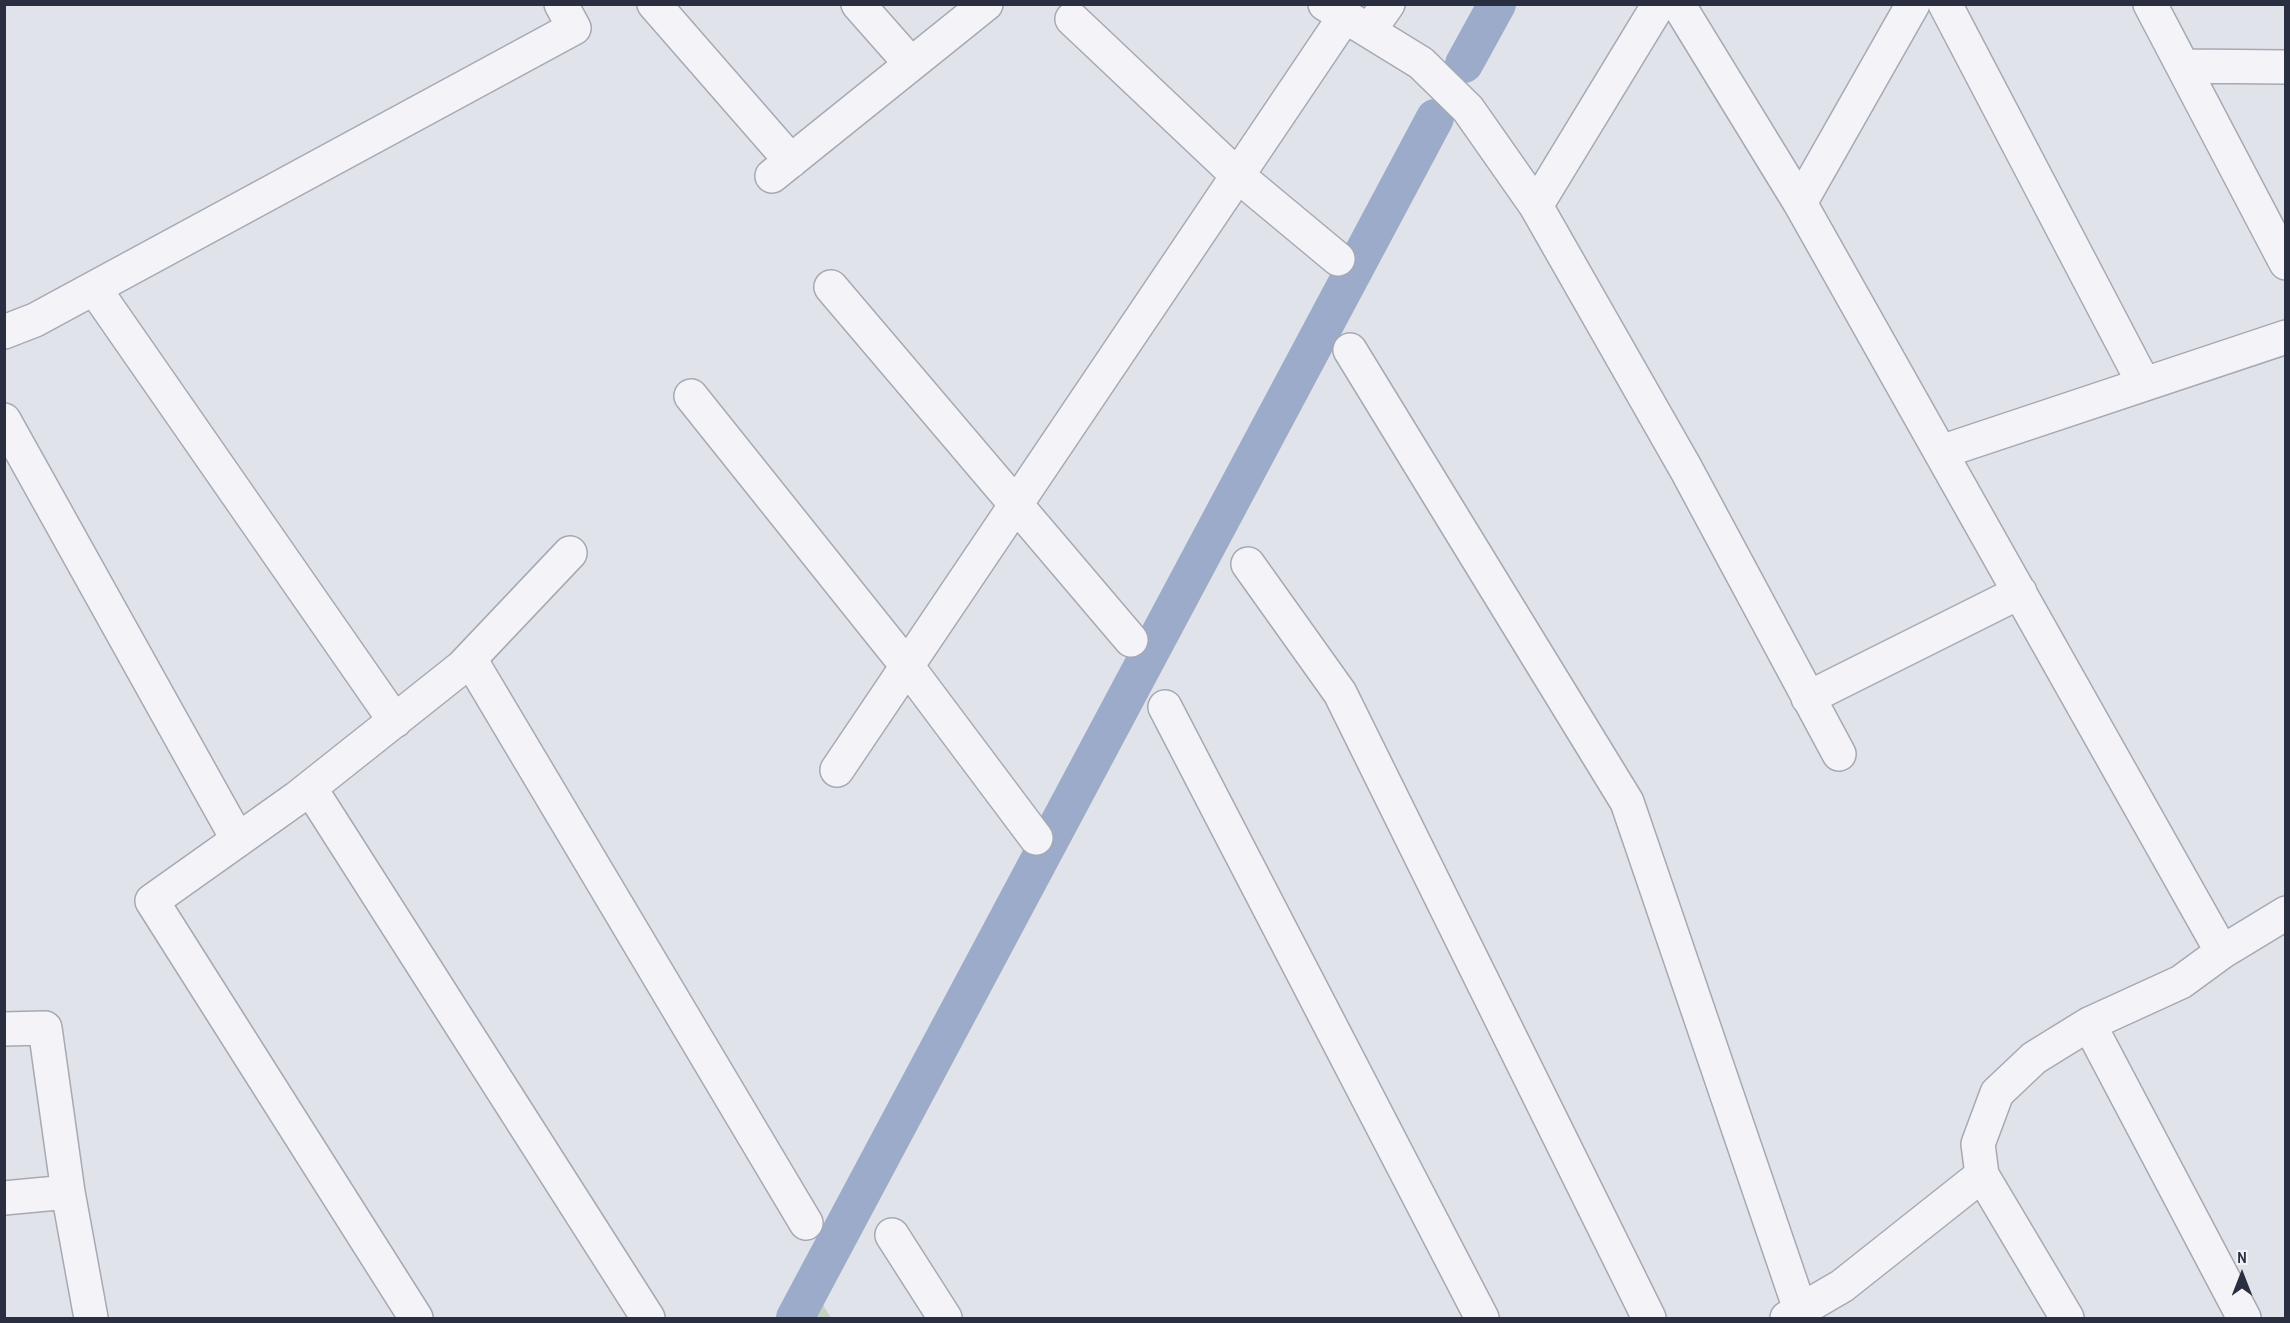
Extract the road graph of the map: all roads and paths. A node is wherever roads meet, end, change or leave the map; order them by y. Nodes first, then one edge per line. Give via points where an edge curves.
1 (561, 4) edge
2 (654, 4) edge
3 (858, 4) edge
4 (986, 4) edge
5 (1388, 4) edge
6 (1659, 4) edge
7 (1678, 4) edge
8 (1913, 4) edge
9 (1945, 4) edge
10 (2150, 4) edge
11 (1346, 17) edge
12 (1072, 19) dead end
13 (911, 64) junction
14 (2183, 66) junction
15 (2286, 67) edge
16 (1238, 175) junction
17 (1800, 203) junction
18 (1536, 206) junction
19 (2272, 211) edge
20 (1338, 259) dead end
21 (2286, 263) edge
22 (831, 287) dead end
23 (94, 288) junction
24 (4, 332) edge
25 (2286, 337) edge
26 (1350, 350) dead end
27 (2144, 384) junction
28 (691, 396) dead end
29 (4, 420) edge
30 (1941, 452) junction
31 (1015, 505) junction
32 (570, 553) dead end
33 (1248, 564) dead end
34 (2020, 592) junction
35 (1131, 640) dead end
36 (470, 659) junction
37 (907, 666) junction
38 (1808, 698) junction
39 (1165, 707) dead end
40 (394, 721) junction
41 (1839, 754) dead end
42 (837, 770) dead end
43 (310, 788) junction
44 (1036, 838) dead end
45 (237, 840) junction
46 (2286, 913) edge
47 (2222, 952) junction
48 (2089, 1024) junction
49 (4, 1029) edge
50 (1982, 1176) junction
51 (68, 1192) junction
52 (4, 1198) edge
53 (806, 1223) dead end
54 (892, 1235) dead end
55 (1796, 1316) edge
56 (91, 1318) edge
57 (416, 1318) edge
58 (648, 1318) edge
59 (945, 1318) edge
60 (1482, 1318) edge
61 (1648, 1318) edge
62 (2067, 1318) edge
63 (2244, 1318) edge

1 - 23 street via 574,28
2 - 13 street via 782,168
3 - 13 street
4 - 13 street
5 - 11 street
6 - 18 street
7 - 17 street
8 - 17 street
9 - 27 street
10 - 14 street
11 - 16 street
11 - 18 street via 1421,63 1468,109
12 - 16 street
14 - 15 street
14 - 19 street
16 - 20 street
16 - 31 street
17 - 30 street
18 - 38 street via 1686,469
19 - 21 street
22 - 31 street
23 - 24 street
23 - 40 street
25 - 27 street
26 - 55 street via 1627,802
27 - 30 street
28 - 37 street
29 - 45 street
30 - 34 street
31 - 35 street
31 - 37 street
32 - 36 street
33 - 61 street via 1340,693
34 - 38 street
34 - 47 street
36 - 40 street
36 - 53 street
37 - 42 street
37 - 44 street
38 - 41 street
39 - 60 street
40 - 43 street
43 - 45 street
43 - 58 street
45 - 57 street via 152,901
46 - 47 street
47 - 48 street via 2181,982
48 - 50 street via 2034,1058 1997,1093 1978,1144
48 - 63 street
49 - 51 street via 45,1028
50 - 55 street via 1842,1286
50 - 62 street
51 - 52 street
51 - 56 street
54 - 59 street

